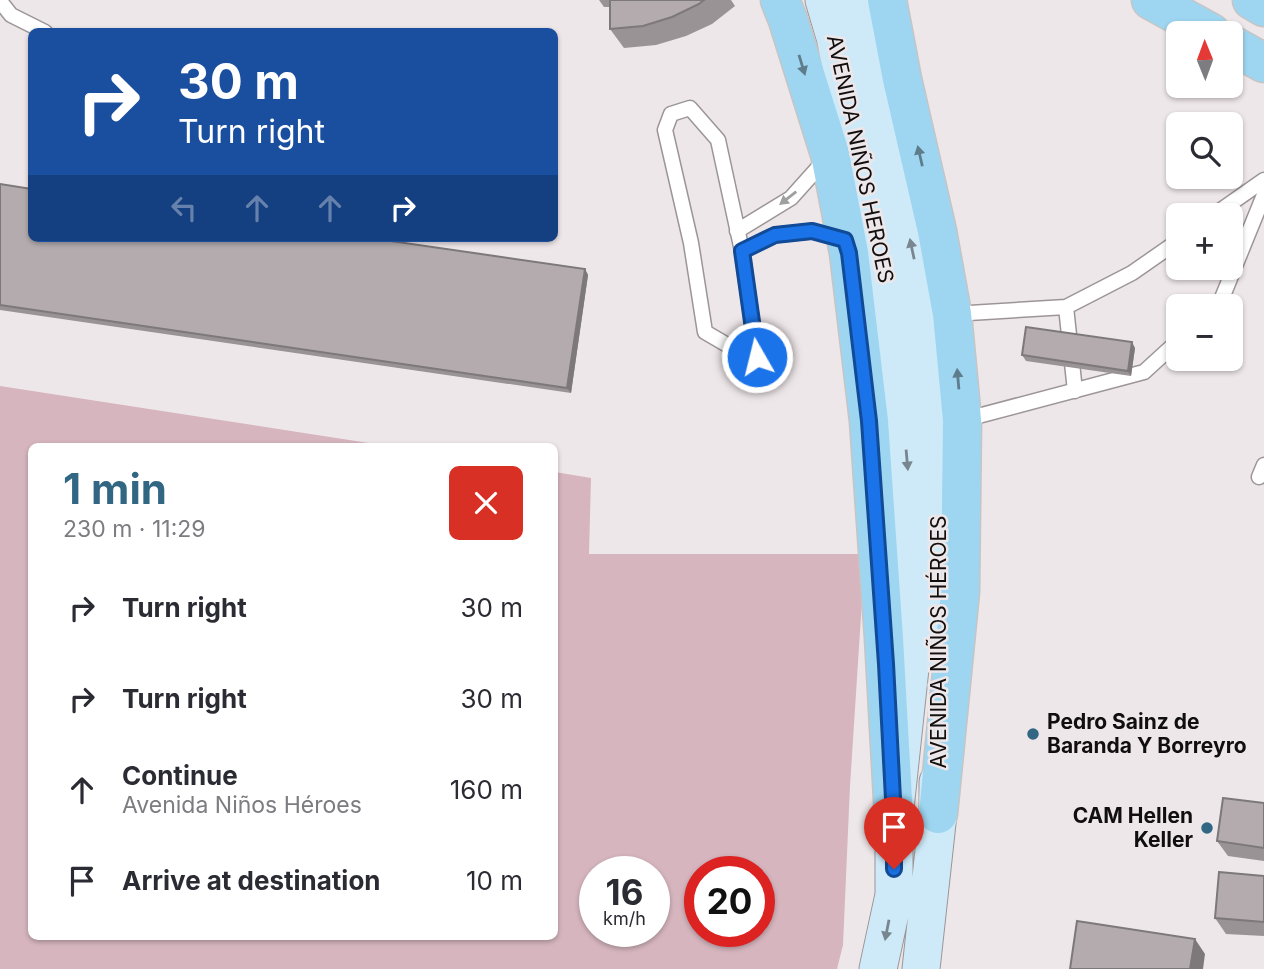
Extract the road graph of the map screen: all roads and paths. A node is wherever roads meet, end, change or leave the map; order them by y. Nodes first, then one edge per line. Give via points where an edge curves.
1 (780, 0) edge
2 (824, 0) edge
3 (854, 0) edge
4 (887, 0) edge
5 (1151, 0) edge
6 (1252, 0) edge
7 (0, 1) edge
8 (1264, 7) edge
9 (1189, 21) edge
10 (37, 28) edge
11 (1243, 51) edge
12 (1264, 63) edge
13 (830, 155) junction
14 (1264, 180) edge
15 (1264, 195) edge
16 (1231, 203) edge
17 (737, 232) junction
18 (845, 240) junction
19 (1166, 249) edge
20 (742, 251) junction
21 (1224, 294) edge
22 (1066, 307) junction
23 (924, 316) junction
24 (1166, 352) edge
25 (1075, 391) junction
26 (962, 421) junction
27 (938, 814) junction
28 (894, 818) junction
29 (878, 969) edge
30 (921, 969) edge

1 -> 13 main road
2 - 23 main road, AVENIDA NIÑOS HEROES
23 -> 3 main road, AVENIDA NIÑOS HEROES
23 -> 4 main road via 937,231
5 - 9 main road
6 - 8 main road
7 - 10 lane via 12,15
11 - 12 main road
13 -> 17 lane via 791,198
13 - 18 main road
14 - 16 lane
15 - 21 lane
17 - 20 lane
17 - 20 lane via 718,140 690,108 671,114 665,130 691,243 705,332 757,357
18 - 20 lane via 812,231 775,235
18 - 28 main road via 869,421
19 - 22 lane via 1132,273
22 - 23 lane
22 - 25 lane
26 -> 23 main road
23 - 27 main road, AVENIDA NIÑOS HÉROES via 941,509
23 -> 28 main road, AVENIDA NIÑOS HÉROES via 912,517 914,631
24 - 25 lane via 1144,372
25 - 26 lane
26 - 27 main road via 960,592
27 - 30 main road, AVENIDA NIÑOS HÉROES
28 -> 29 main road, AVENIDA NIÑOS HÉROES via 894,895

